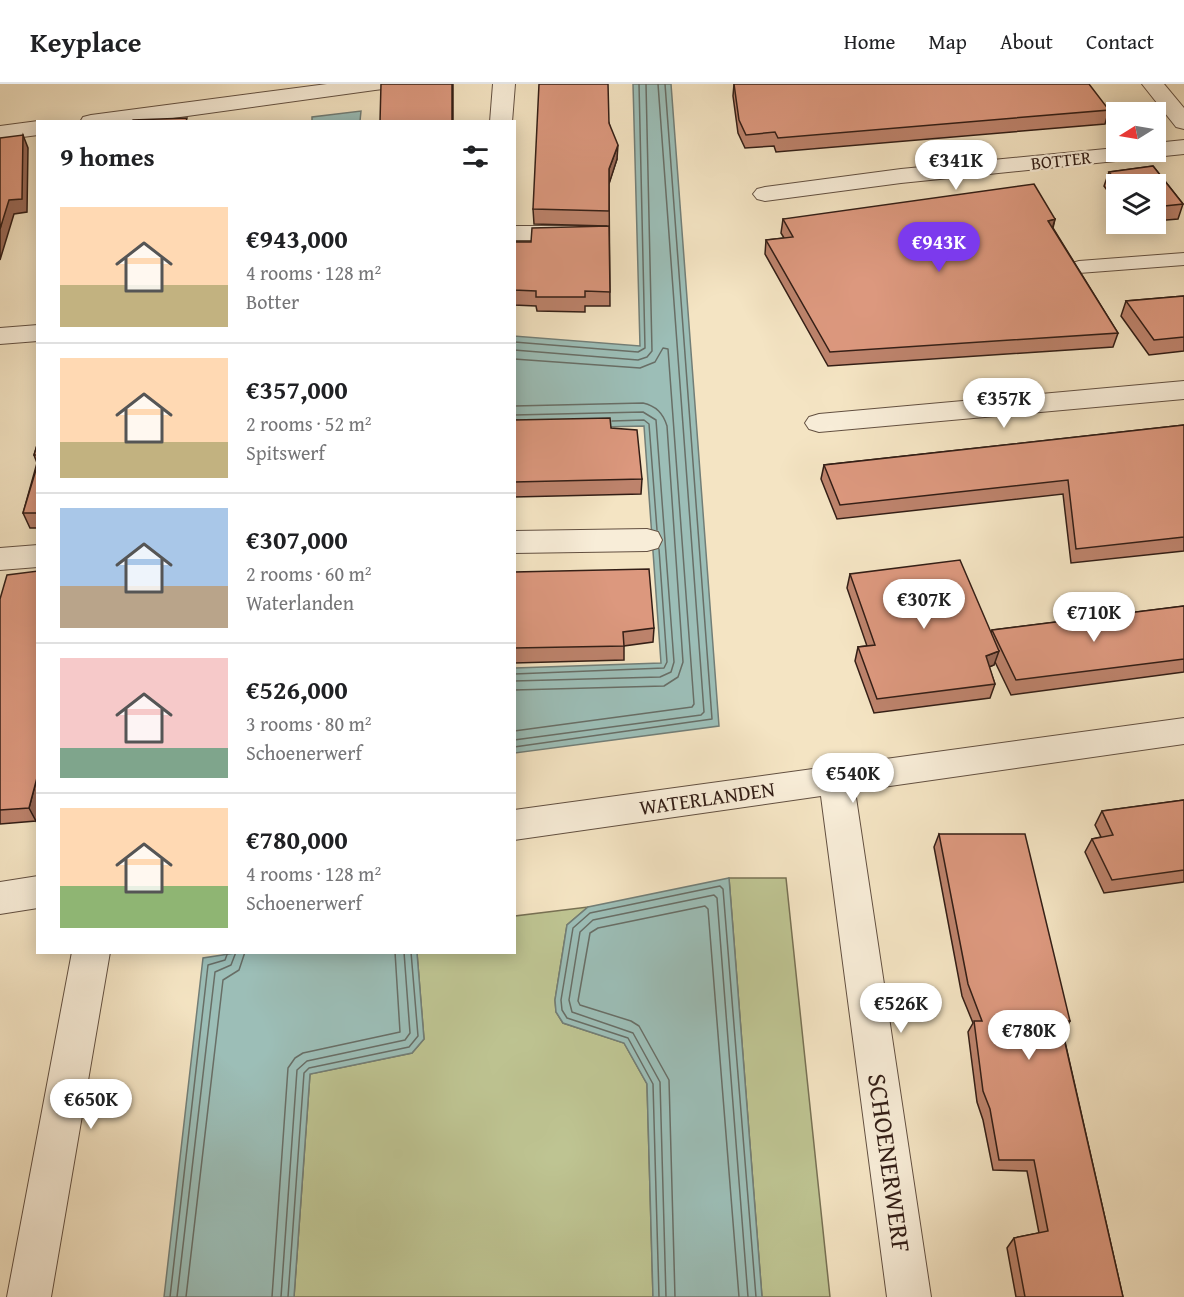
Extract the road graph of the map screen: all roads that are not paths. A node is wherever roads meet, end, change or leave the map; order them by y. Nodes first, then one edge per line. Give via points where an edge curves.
1 (375, 84) edge
2 (504, 84) edge
3 (1153, 84) edge
4 (241, 112) edge
5 (121, 120) edge
6 (501, 120) edge
7 (1184, 122) edge
8 (36, 128) edge
9 (0, 133) edge
10 (1184, 147) edge
11 (1166, 149) edge
12 (1106, 156) edge
13 (765, 194) dead end
14 (516, 233) edge
15 (600, 233) edge
16 (1184, 259) edge
17 (1079, 267) edge
18 (36, 333) edge
19 (0, 336) edge
20 (1184, 390) edge
21 (819, 423) dead end
22 (647, 540) dead end
23 (516, 542) edge
24 (36, 556) edge
25 (0, 559) edge
26 (1184, 731) edge
27 (836, 780) junction
28 (516, 825) edge
29 (36, 892) edge
30 (0, 898) edge
31 (91, 954) edge
32 (29, 1297) edge
33 (909, 1297) edge

1 - 4 street
2 - 6 street
3 - 7 street
4 - 5 street
8 - 9 street
10 - 11 street
12 - 13 street, BOTTER
14 - 15 street
16 - 17 lane
18 - 19 street
20 - 21 street
22 - 23 street
24 - 25 street
26 - 27 street, WATERLANDEN
27 - 28 street, WATERLANDEN
27 - 33 street, SCHOENERWERF
29 - 30 street
31 - 32 street

